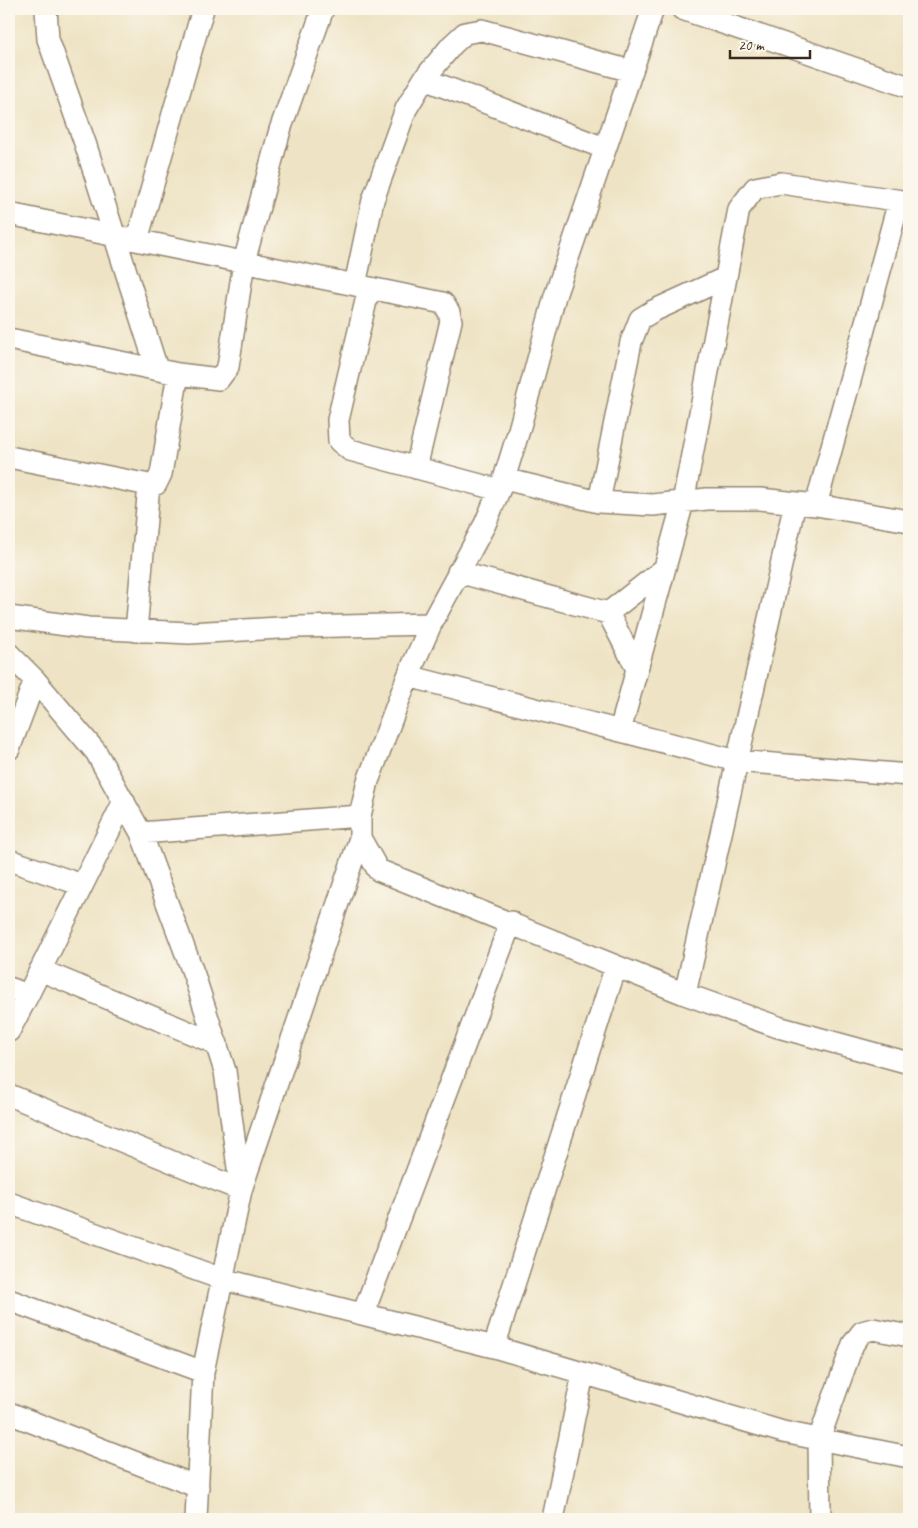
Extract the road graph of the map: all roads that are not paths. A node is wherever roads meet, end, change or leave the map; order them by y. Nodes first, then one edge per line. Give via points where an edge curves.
1 (46, 9) edge
2 (203, 9) edge
3 (323, 9) edge
4 (653, 9) edge
5 (682, 9) edge
6 (631, 71) junction
7 (424, 79) junction
8 (909, 87) edge
9 (604, 148) junction
10 (904, 202) edge
11 (9, 214) edge
12 (113, 236) junction
13 (137, 240) junction
14 (244, 262) junction
15 (725, 278) junction
16 (362, 286) junction
17 (9, 339) edge
18 (157, 369) junction
19 (178, 374) junction
20 (9, 457) edge
21 (416, 468) junction
22 (502, 484) junction
23 (149, 486) junction
24 (599, 502) junction
25 (683, 502) junction
26 (795, 503) junction
27 (816, 505) junction
28 (909, 521) edge
29 (664, 569) junction
30 (458, 572) junction
31 (608, 613) junction
32 (9, 617) edge
33 (431, 624) junction
34 (136, 631) junction
35 (9, 654) edge
36 (637, 669) junction
37 (408, 676) junction
38 (35, 680) junction
39 (620, 731) junction
40 (9, 748) edge
41 (737, 761) junction
42 (909, 775) edge
43 (124, 801) junction
44 (360, 816) junction
45 (141, 833) junction
46 (360, 838) junction
47 (9, 860) edge
48 (82, 885) junction
49 (511, 922) junction
50 (616, 966) junction
51 (40, 970) junction
52 (9, 988) edge
53 (685, 994) junction
54 (28, 995) junction
55 (9, 1031) edge
56 (217, 1044) junction
57 (909, 1063) edge
58 (9, 1095) edge
59 (241, 1190) junction
60 (9, 1202) edge
61 (222, 1279) junction
62 (9, 1300) edge
63 (363, 1314) junction
64 (909, 1336) edge
65 (494, 1347) junction
66 (203, 1372) junction
67 (583, 1374) junction
68 (9, 1415) edge
69 (819, 1439) junction
70 (909, 1457) edge
71 (198, 1487) junction
72 (196, 1519) edge
73 (553, 1519) edge
74 (820, 1519) edge

1 - 12 street via 48,39 85,143
2 - 13 street
3 - 14 street via 280,130
4 - 6 street
5 - 8 street
6 - 7 street via 482,30 465,33
6 - 9 street
7 - 9 street
7 - 16 street via 406,109 373,200
9 - 22 street via 555,296
10 - 15 street via 781,183 755,188 739,209
10 - 27 street
11 - 12 street
12 - 13 street
12 - 18 street
13 - 14 street
14 - 16 street
14 - 19 street via 228,367 219,379
15 - 24 street via 640,319 632,342
15 - 25 street
16 - 21 street via 338,420 339,441 350,450
16 - 21 street via 443,303 449,312 451,321
17 - 18 street
18 - 19 street
19 - 23 street via 161,474 156,484
20 - 23 street
21 - 22 street
22 - 24 street
22 - 30 street via 485,524
23 - 34 street
24 - 25 street via 653,506
25 - 26 street via 707,499
25 - 29 street
26 - 27 street
26 - 41 street
27 - 28 street
29 - 31 street
29 - 36 street
30 - 31 street
30 - 33 street
31 - 36 street
32 - 34 street
33 - 34 street via 188,633
33 - 37 street
35 - 38 street
36 - 39 street
37 - 39 street
37 - 44 street via 368,781
38 - 40 street
38 - 43 street via 96,752
39 - 41 street
41 - 42 street
41 - 53 street
43 - 45 street
43 - 48 street
44 - 45 street
44 - 46 street
45 - 56 street
46 - 49 street via 378,870
46 - 59 street
47 - 48 street
48 - 51 street
49 - 50 street
49 - 63 street
50 - 53 street
50 - 65 street
51 - 54 street
51 - 56 street
52 - 54 street
53 - 57 street via 778,1026
54 - 55 street
56 - 59 street via 226,1071
58 - 59 street
59 - 61 street
60 - 61 street
61 - 63 street
61 - 66 street
62 - 66 street
63 - 65 street
64 - 69 street via 872,1328 862,1332 853,1344
65 - 67 street
66 - 71 street
67 - 69 street via 783,1432
67 - 73 street
68 - 71 street
69 - 70 street
69 - 74 street
71 - 72 street

